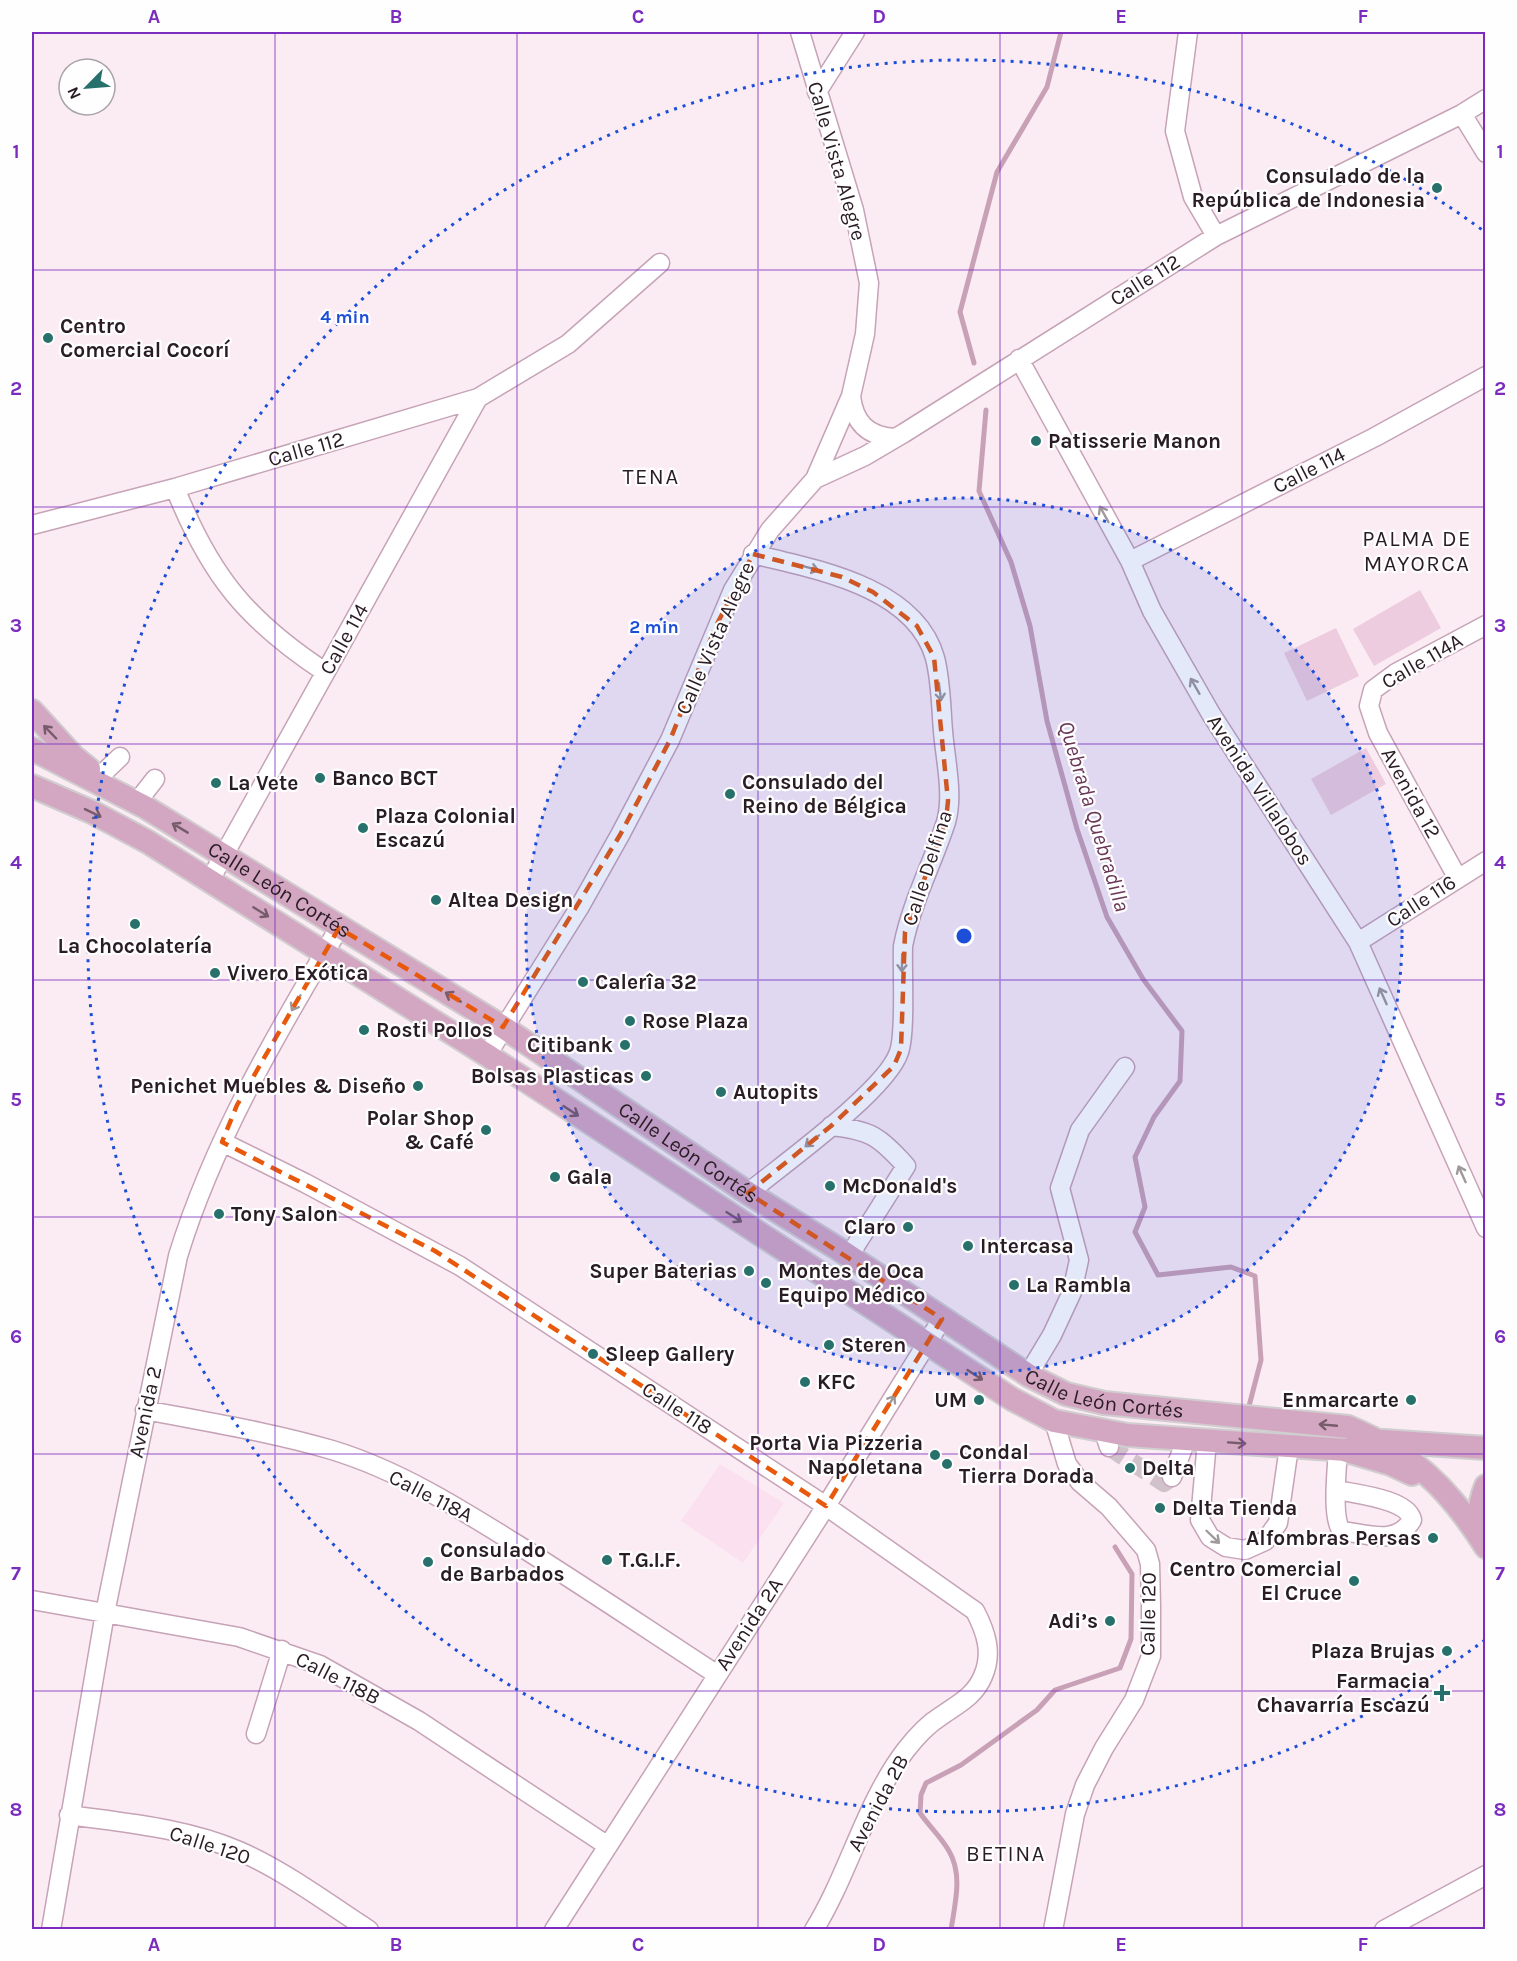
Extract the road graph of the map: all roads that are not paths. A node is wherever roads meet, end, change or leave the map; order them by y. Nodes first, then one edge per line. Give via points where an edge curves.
1 (800, 32) edge
2 (855, 32) edge
3 (1188, 32) edge
4 (817, 92) junction
5 (1485, 99) edge
6 (1462, 114) junction
7 (1485, 153) edge
8 (1216, 236) junction
9 (660, 263) dead end
10 (1019, 359) junction
11 (1485, 376) edge
12 (850, 396) junction
13 (478, 398) junction
14 (894, 438) junction
15 (815, 479) junction
16 (175, 488) junction
17 (32, 525) edge
18 (753, 554) junction
19 (1130, 561) junction
20 (1485, 625) edge
21 (325, 672) junction
22 (1369, 706) joint
23 (32, 711) edge
24 (32, 749) edge
25 (120, 757) dead end
26 (99, 777) junction
27 (155, 779) dead end
28 (34, 783) edge
29 (141, 804) junction
30 (225, 854) junction
31 (1485, 861) edge
32 (1457, 877) junction
33 (210, 880) junction
34 (339, 928) junction
35 (1358, 942) junction
36 (325, 952) junction
37 (503, 1027) junction
38 (487, 1055) junction
39 (1125, 1067) dead end
40 (831, 1126) junction
41 (222, 1142) junction
42 (748, 1193) junction
43 (1485, 1228) edge
44 (849, 1256) junction
45 (942, 1318) junction
46 (926, 1344) junction
47 (1028, 1375) junction
48 (145, 1410) junction
49 (1054, 1421) junction
50 (1196, 1441) junction
51 (1383, 1442) junction
52 (1289, 1446) junction
53 (1485, 1448) edge
54 (1342, 1450) junction
55 (1173, 1477) dead end
56 (1485, 1486) edge
57 (1443, 1489) junction
58 (1336, 1490) dead end
59 (826, 1506) junction
60 (1485, 1546) edge
61 (32, 1600) edge
62 (105, 1612) junction
63 (986, 1632) joint
64 (282, 1650) junction
65 (716, 1674) junction
66 (256, 1734) dead end
67 (69, 1815) junction
68 (608, 1846) junction
69 (1485, 1875) edge
70 (51, 1929) edge
71 (369, 1929) edge
72 (554, 1929) edge
73 (814, 1929) edge
74 (1053, 1929) edge
75 (1384, 1929) edge

1 - 4 street, Calle Vista Alegre
2 - 4 street
3 - 8 street via 1175,131 1193,197
4 - 12 street, Calle Vista Alegre via 854,210 869,283 865,334
5 - 6 street, Calle 112
6 - 7 street
6 - 8 street, Calle 112
8 - 10 street, Calle 112
9 - 13 street, Calle 112 via 568,344
10 - 14 street, Calle 112
19 -> 10 street, Avenida Villalobos
11 - 19 street, Calle 114 via 1375,437
12 - 14 street via 858,422 880,437
12 - 15 street, Calle Vista Alegre
13 - 16 street, Calle 112
13 - 21 street, Calle 114
14 - 15 street, Calle 112
15 - 18 street, Calle Vista Alegre
16 - 17 street, Calle 112
16 - 21 street via 193,533 218,575 249,613 285,646
18 - 37 street, Calle Vista Alegre via 716,626 670,740 620,835
18 -> 40 street, Calle Delfina via 842,577 898,608 917,626 934,657 940,694 947,811 910,911 903,946 901,1050 894,1066 879,1083
35 -> 19 street, Avenida Villalobos via 1211,714 1152,611
20 - 22 street, Calle 114A via 1396,673 1373,690
21 - 30 street, Calle 114
22 - 32 street, Avenida 12 via 1378,733
26 -> 23 main road via 73,756
24 - 29 main road, Calle León Cortés
25 - 26 street
26 - 29 main road
27 - 29 street
28 -> 33 main road, Calle León Cortés
30 -> 29 main road, Calle León Cortés
30 - 33 street, Calle 114
30 - 34 main road, Calle León Cortés
31 - 32 street, Calle 116
32 - 35 street, Calle 116
33 -> 36 main road, Calle León Cortés
34 - 36 street, Avenida 2
37 -> 34 main road, Calle León Cortés
43 -> 35 street, Avenida Villalobos
36 - 38 main road, Calle León Cortés
36 -> 41 street, Avenida 2 via 237,1106
37 - 38 street, Calle Vista Alegre
37 - 42 main road, Calle León Cortés
38 -> 46 main road, Calle León Cortés
39 - 47 street via 1080,1130 1060,1188 1079,1260 1072,1292
40 -> 42 street, Calle Delfina
40 - 44 street via 863,1129 906,1166
41 - 48 street, Avenida 2 via 194,1204 177,1256
41 - 59 street, Calle 118 via 435,1251
42 - 44 main road, Calle León Cortés
44 - 45 main road, Calle León Cortés
45 - 46 street, Avenida 2A
45 - 47 main road, Calle León Cortés
46 -> 49 main road, Calle León Cortés
59 -> 46 street, Avenida 2A
51 -> 47 main road, Calle León Cortés via 1348,1427 1104,1403 1066,1394
48 - 62 street, Avenida 2
48 - 65 street, Calle 118A via 333,1450 409,1481 472,1516
49 - 50 main road, Calle León Cortés via 1118,1441
49 - 74 street, Calle 120 via 1067,1464 1146,1550 1152,1606 1151,1656 1134,1700 1104,1748 1074,1814
50 -> 52 main road, Calle León Cortés
50 -> 52 street via 1200,1520 1210,1537 1226,1548 1245,1550 1265,1541 1278,1523
50 - 55 street
51 - 53 main road, Calle León Cortés
51 - 54 main road, Calle León Cortés
51 - 57 main road via 1415,1463
52 - 54 main road, Calle León Cortés
54 - 57 main road via 1391,1464
54 - 58 street
56 - 60 main road via 1479,1503
57 - 60 main road
59 - 63 street, Calle 118 via 975,1611
59 - 65 street, Avenida 2A
61 - 62 street, Calle 118B
62 - 64 street, Calle 118B via 239,1637
62 - 67 street, Avenida 2
63 - 73 street, Avenida 2B via 987,1664 974,1692 940,1716 904,1752
64 - 66 street
64 - 68 street, Calle 118B via 320,1665 419,1721
65 - 68 street, Avenida 2A
67 - 70 street, Avenida 2
67 - 71 street, Calle 120 via 145,1825 240,1851
68 - 72 street, Avenida 2A
69 - 75 street

